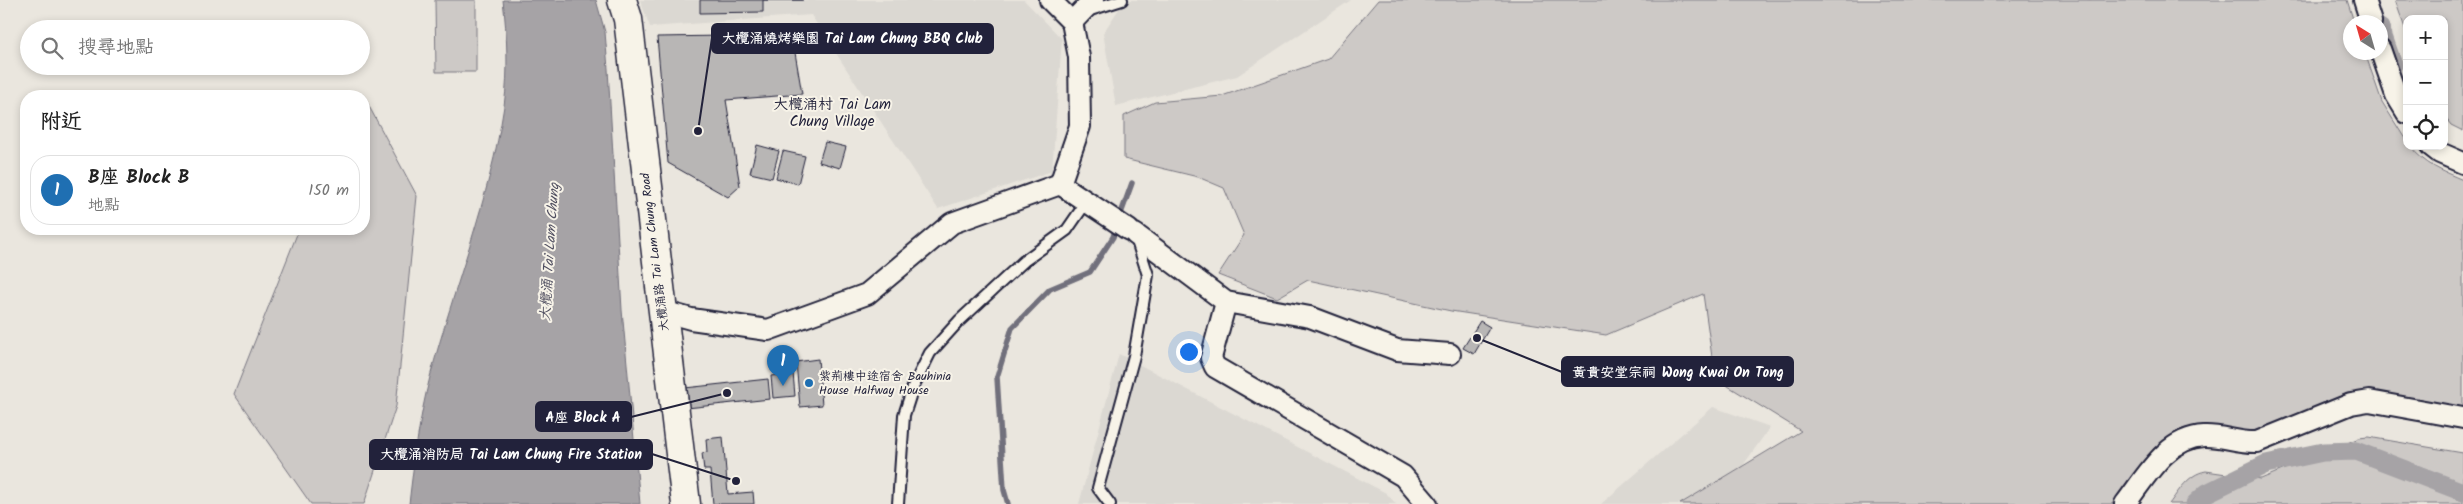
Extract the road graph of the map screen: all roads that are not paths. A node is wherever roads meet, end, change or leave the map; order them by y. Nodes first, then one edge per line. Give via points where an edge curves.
1 (622, 0) edge
2 (1050, 0) edge
3 (1122, 0) edge
4 (2364, 0) edge
5 (1082, 11) edge
6 (2369, 15) edge
7 (2384, 60) edge
8 (2403, 106) edge
9 (2436, 150) edge
10 (2463, 163) edge
11 (1060, 184) junction
12 (1094, 205) junction
13 (1132, 232) junction
14 (1226, 302) junction
15 (662, 310) junction
16 (1450, 354) dead end
17 (2463, 418) edge
18 (686, 504) edge
19 (898, 504) edge
20 (1110, 504) edge
21 (1427, 504) edge
22 (2126, 504) edge

1 - 15 street, 大欖涌路 Tai Lam Chung Road via 628,18
2 - 5 street
3 - 5 lane
4 - 6 street
5 - 11 street via 1080,126
7 - 8 street
9 - 10 street
11 - 12 street
11 - 15 street via 952,223 867,294 768,330 691,319
12 - 13 street
12 - 19 lane via 1067,230 1024,261 959,321 930,353 913,387 904,415
13 - 14 street
13 - 20 lane via 1148,275 1134,356 1098,488
14 - 16 street via 1310,316 1397,350
14 - 21 street via 1212,358 1215,367 1404,476
15 - 18 street, 大欖涌路 Tai Lam Chung Road
17 - 22 street via 2369,401 2350,404 2257,442 2243,443 2205,436 2185,439 2162,456

